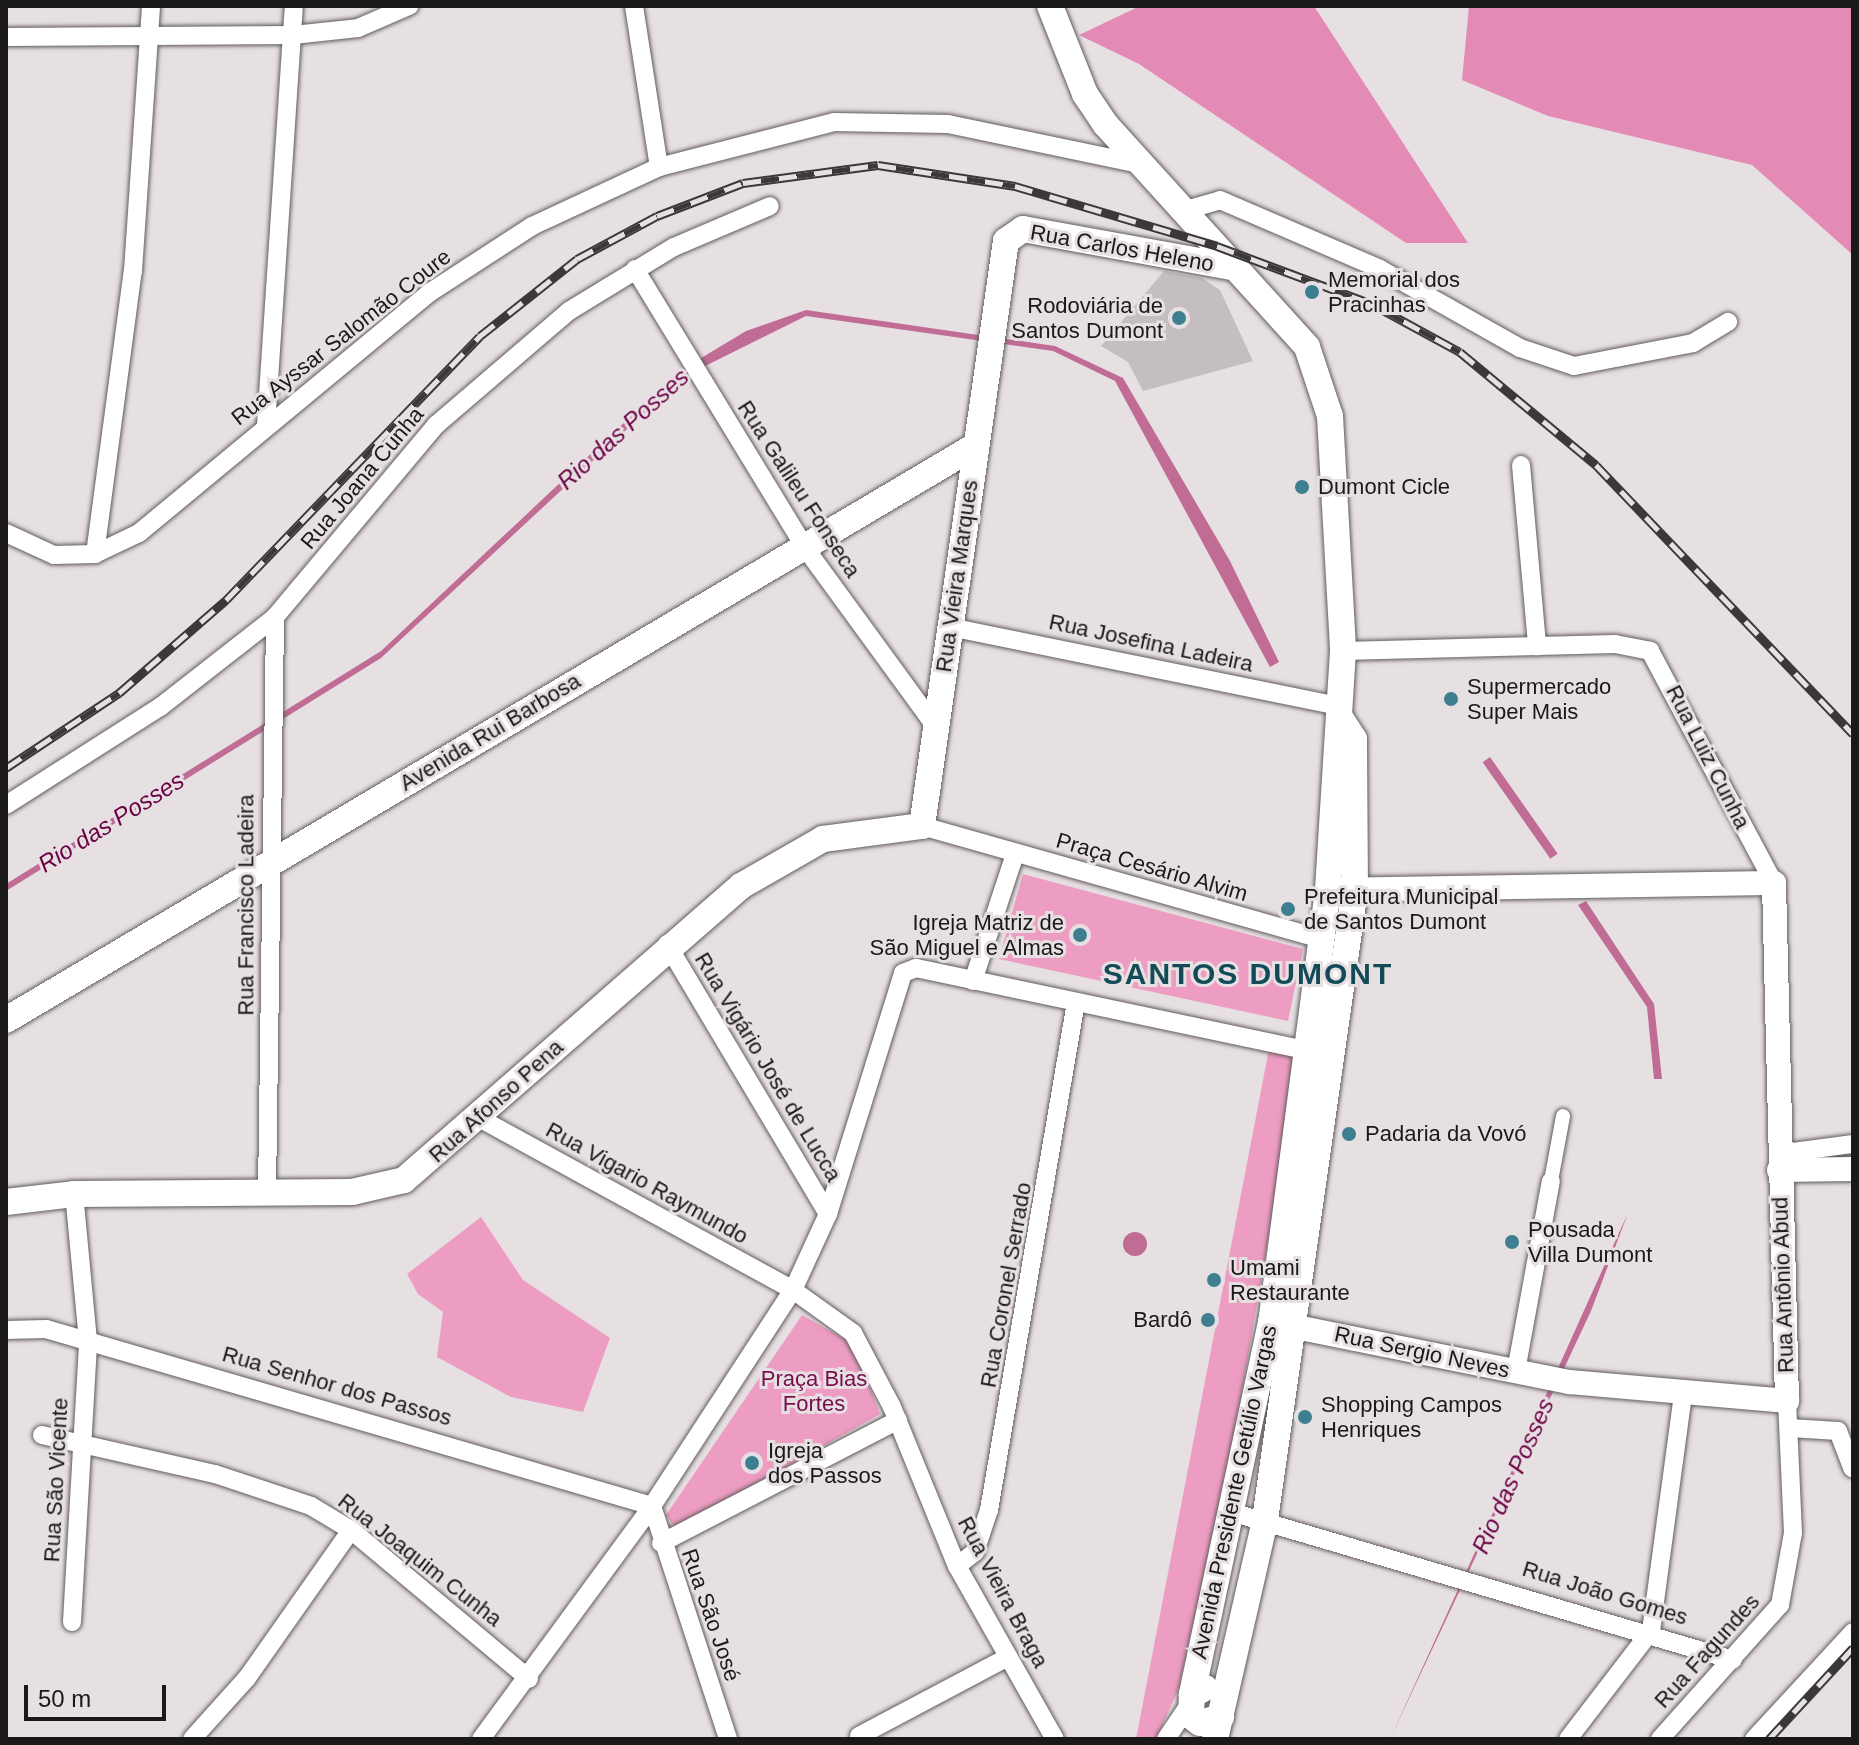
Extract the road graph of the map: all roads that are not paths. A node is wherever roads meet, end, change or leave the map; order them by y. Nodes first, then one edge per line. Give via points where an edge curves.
1 (151, 6) edge
2 (294, 6) edge
3 (409, 6) edge
4 (634, 6) edge
5 (1050, 6) edge
6 (293, 35) junction
7 (151, 36) junction
8 (6, 37) edge
9 (1144, 165) junction
10 (659, 167) junction
11 (770, 206) dead end
12 (1186, 210) junction
13 (1233, 267) junction
14 (635, 269) junction
15 (1728, 322) dead end
16 (991, 337) joint
17 (266, 425) junction
18 (975, 446) junction
19 (1521, 465) dead end
20 (6, 533) edge
21 (806, 549) junction
22 (95, 554) junction
23 (275, 617) junction
24 (950, 627) junction
25 (1537, 646) junction
26 (1343, 651) junction
27 (1342, 713) junction
28 (936, 727) junction
29 (6, 805) edge
30 (922, 826) junction
31 (1015, 854) junction
32 (271, 863) junction
33 (1774, 883) junction
34 (1328, 890) junction
35 (1355, 890) junction
36 (1322, 939) junction
37 (667, 944) junction
38 (973, 981) junction
39 (1076, 1002) junction
40 (6, 1020) edge
41 (1307, 1051) junction
42 (1334, 1056) junction
43 (1563, 1116) dead end
44 (479, 1118) junction
45 (1853, 1144) edge
46 (1778, 1162) junction
47 (1853, 1169) edge
48 (1551, 1181) joint
49 (267, 1193) junction
50 (74, 1194) junction
51 (6, 1202) edge
52 (828, 1214) junction
53 (1285, 1217) junction
54 (793, 1290) junction
55 (1296, 1327) junction
56 (6, 1330) edge
57 (88, 1341) junction
58 (1516, 1371) junction
59 (1683, 1394) junction
60 (1787, 1401) junction
61 (898, 1420) junction
62 (1790, 1428) junction
63 (42, 1435) dead end
64 (81, 1446) junction
65 (1852, 1468) edge
66 (652, 1506) junction
67 (1231, 1512) junction
68 (1265, 1520) junction
69 (351, 1530) junction
70 (661, 1543) junction
71 (957, 1566) junction
72 (72, 1622) dead end
73 (1651, 1631) junction
74 (1853, 1632) edge
75 (1008, 1657) junction
76 (1733, 1660) junction
77 (529, 1679) junction
78 (1188, 1714) edge
79 (1221, 1721) edge
80 (859, 1736) dead end
81 (192, 1739) edge
82 (481, 1739) edge
83 (728, 1739) edge
84 (1055, 1739) edge
85 (1166, 1739) edge
86 (1568, 1739) edge
87 (1660, 1739) edge
88 (1754, 1739) edge

1 - 7 street
2 - 6 street
3 - 6 street via 358,28
4 - 10 street
5 - 9 main road, Avenida Presidente Getúlio Vargas via 1085,94
6 - 7 street
6 - 17 street
7 - 8 street
7 - 22 street via 133,271
9 - 10 street, Rua Ayssar Salomão Coure via 948,124 834,122
9 - 12 main road, Avenida Presidente Getúlio Vargas
10 - 17 street, Rua Ayssar Salomão Coure via 532,226 429,293
11 - 14 street, Rua Joana Cunha
12 - 13 main road, Avenida Presidente Getúlio Vargas
12 - 15 street via 1220,200 1380,269 1551,362 1617,362 1693,343
13 - 16 main road, Rua Carlos Heleno via 1023,229 1006,241
13 - 26 main road, Avenida Presidente Getúlio Vargas via 1307,347 1325,386
14 - 21 street, Rua Galileu Fonseca
14 - 23 street, Rua Joana Cunha via 544,330 436,425
16 - 18 main road, Rua Vieira Marques
17 - 22 street, Rua Ayssar Salomão Coure via 139,533
18 - 21 main road, Avenida Rui Barbosa
18 - 24 main road, Rua Vieira Marques
19 - 25 street
20 - 22 street, Rua Ayssar Salomão Coure via 54,555
21 - 28 street, Rua Galileu Fonseca
21 - 32 main road, Avenida Rui Barbosa
23 - 29 street, Rua Joana Cunha via 160,707
23 - 32 street, Rua Francisco Ladeira
24 - 27 street, Rua Josefina Ladeira
24 - 28 main road, Rua Vieira Marques
25 - 26 street, Rua Luiz Cunha
25 - 33 street, Rua Luiz Cunha via 1650,651
26 - 27 main road, Avenida Presidente Getúlio Vargas
27 - 34 main road, Avenida Presidente Getúlio Vargas via 1332,741
27 - 35 main road, Avenida Presidente Getúlio Vargas via 1354,739
28 - 30 main road, Rua Vieira Marques
30 - 31 street, Praça Cesário Alvim
30 - 37 main road, Rua Afonso Pena via 823,839 741,886
31 - 36 street, Praça Cesário Alvim
31 - 38 street
32 - 40 main road, Avenida Rui Barbosa
32 - 49 street, Rua Francisco Ladeira
33 - 35 street
33 - 46 street, Rua Luiz Cunha
34 - 35 street
34 - 36 main road, Avenida Presidente Getúlio Vargas
35 - 42 main road, Avenida Presidente Getúlio Vargas
36 - 41 main road, Avenida Presidente Getúlio Vargas
36 - 42 main road via 1334,952
37 - 44 main road, Rua Afonso Pena
37 - 52 street, Rua Vigário José de Lucca
38 - 39 street
38 - 52 street via 916,968 898,980
39 - 41 street
39 - 71 street, Rua Coronel Serrado via 992,1495 982,1539
41 - 42 street
41 - 53 main road, Avenida Presidente Getúlio Vargas
42 - 55 main road, Avenida Presidente Getúlio Vargas
43 - 48 street
44 - 49 main road, Rua Afonso Pena via 404,1180 352,1192
44 - 54 street, Rua Vigario Raymundo
45 - 46 street
46 - 47 street
46 - 60 street, Rua Antônio Abud
48 - 58 street
49 - 50 main road, Rua Afonso Pena
50 - 51 main road, Rua Afonso Pena
50 - 57 street, Rua São Vicente
52 - 54 street
53 - 55 main road via 1284,1301
53 - 67 main road, Avenida Presidente Getúlio Vargas
54 - 61 street via 853,1333
54 - 66 street
55 - 58 street, Rua Sergio Neves
55 - 68 main road, Avenida Presidente Getúlio Vargas
56 - 57 street, Rua Senhor dos Passos via 46,1329
57 - 64 street, Rua São Vicente
57 - 66 street, Rua Senhor dos Passos
58 - 59 street, Rua Sergio Neves
59 - 60 street, Rua Sergio Neves
59 - 73 street
60 - 62 street, Rua Fagundes
61 - 70 street
61 - 71 street, Rua Vieira Braga
62 - 65 street via 1838,1431
62 - 76 street, Rua Fagundes via 1790,1577 1780,1605
63 - 64 street, Rua Joaquim Cunha
64 - 69 street, Rua Joaquim Cunha via 265,1488
64 - 72 street, Rua São Vicente
66 - 70 street, Rua São José
66 - 77 street
67 - 68 street, Rua João Gomes
67 - 78 main road, Avenida Presidente Getúlio Vargas
68 - 73 street, Rua João Gomes
68 - 79 main road, Avenida Presidente Getúlio Vargas
69 - 77 street, Rua Joaquim Cunha
69 - 81 street via 247,1678
70 - 83 street, Rua São José
71 - 75 street, Rua Vieira Braga
73 - 76 street, Rua João Gomes
73 - 86 street
74 - 88 street
75 - 80 street
75 - 84 street, Rua Vieira Braga
76 - 87 street, Rua Fagundes
77 - 82 street
78 - 79 main road via 1213,1689
78 - 85 street

